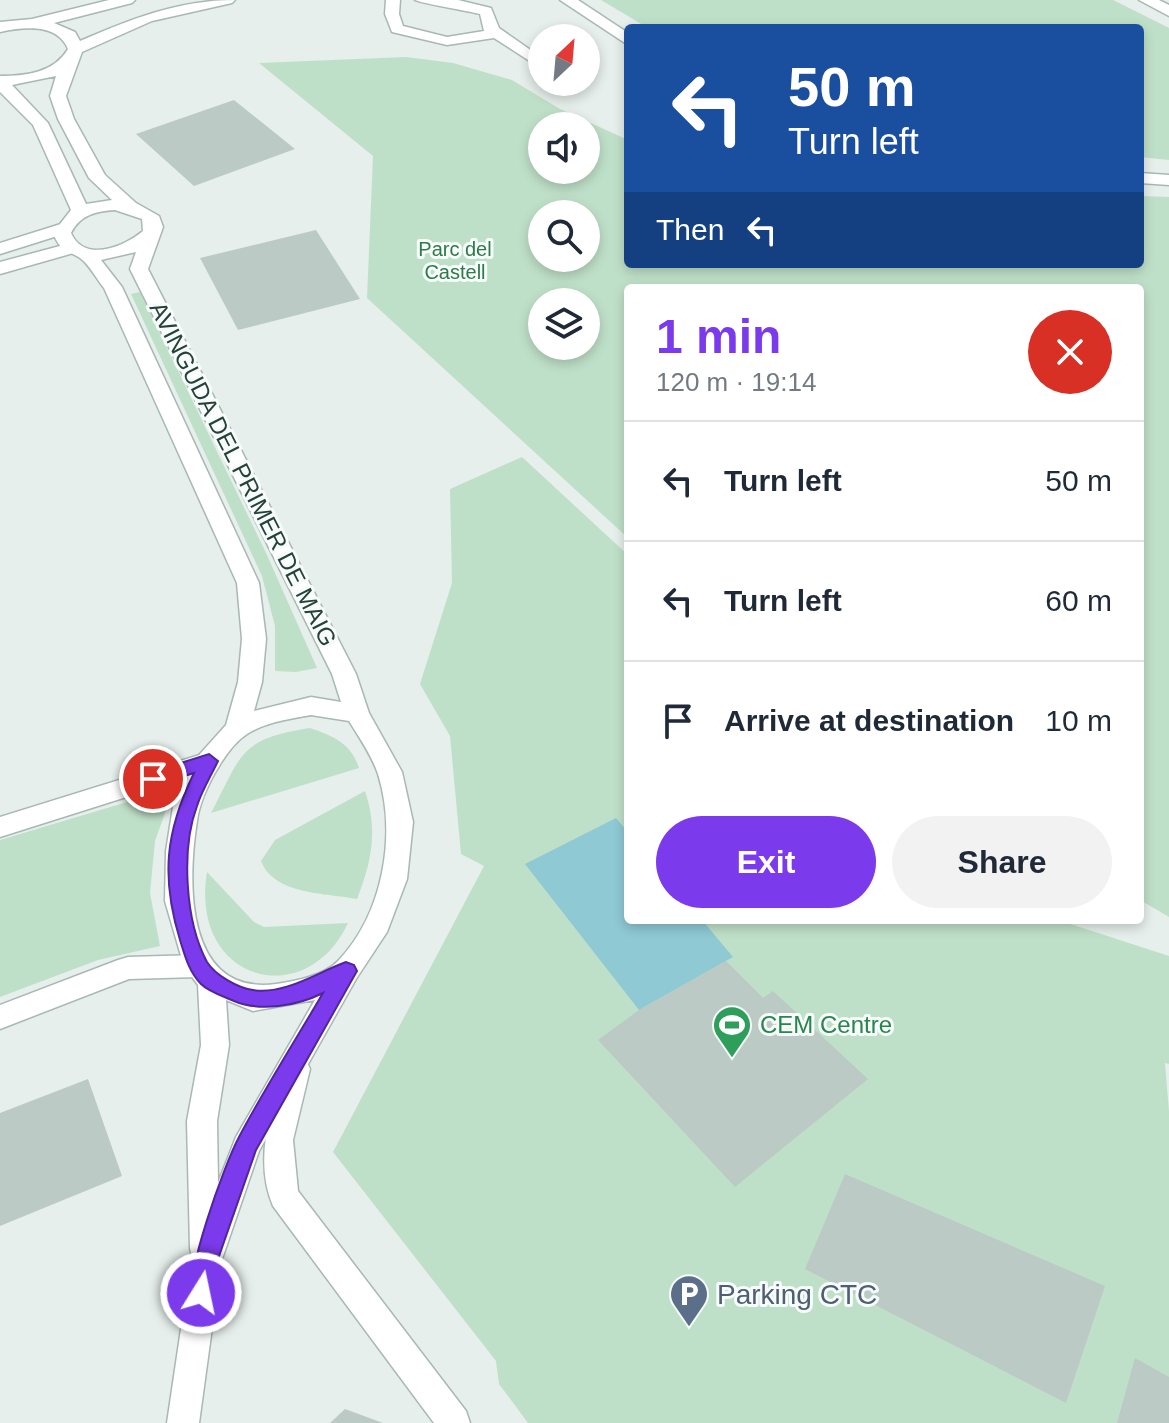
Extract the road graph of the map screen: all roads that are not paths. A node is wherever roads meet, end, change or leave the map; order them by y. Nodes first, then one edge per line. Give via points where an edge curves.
1 (127, 0) edge
2 (227, 0) edge
3 (393, 0) edge
4 (422, 0) edge
5 (568, 0) edge
6 (1147, 0) edge
7 (1169, 11) edge
8 (33, 24) junction
9 (0, 27) edge
10 (493, 30) junction
11 (624, 37) edge
12 (72, 55) junction
13 (528, 55) edge
14 (0, 82) edge
15 (1144, 178) edge
16 (1169, 180) edge
17 (129, 206) junction
18 (81, 213) junction
19 (64, 228) junction
20 (150, 235) junction
21 (0, 249) edge
22 (78, 251) junction
23 (0, 268) edge
24 (357, 713) junction
25 (237, 728) junction
26 (209, 761) junction
27 (0, 827) edge
28 (346, 971) junction
29 (204, 973) junction
30 (0, 1017) edge
31 (300, 1055) junction
32 (206, 1262) junction
33 (183, 1423) edge
34 (454, 1423) edge

1 - 8 street
2 - 12 street via 147,18
3 - 10 lane via 397,29 409,33 447,41
4 - 10 lane via 486,11
5 - 11 street
6 - 7 street
8 - 9 street
8 - 12 street via 74,39
10 - 13 lane
12 - 14 street via 39,76
12 - 17 street via 58,96 66,119 98,178
14 - 18 street via 40,123
15 - 16 street
17 - 18 street
17 - 20 street via 150,216
18 - 19 street
19 - 21 street
19 - 22 street, AVINGUDA DEL PRIMER DE MAIG via 63,239
20 - 22 street via 123,252
20 - 24 street, AVINGUDA DEL PRIMER DE MAIG via 139,269 344,674
22 - 23 street
22 - 25 street, AVINGUDA DEL PRIMER DE MAIG via 113,287 248,583 254,639 250,682
24 - 25 street via 311,706 270,714
24 - 28 street via 390,772 400,822 394,879 378,924
25 - 26 street
26 - 27 street
26 - 29 street via 186,807 179,851 178,901
28 - 29 street via 304,992 253,999
28 - 31 street
29 - 30 street via 128,968
29 - 32 street via 215,1045 202,1121
31 - 32 street via 246,1146
31 - 34 street via 278,1140 284,1196
32 - 33 street

